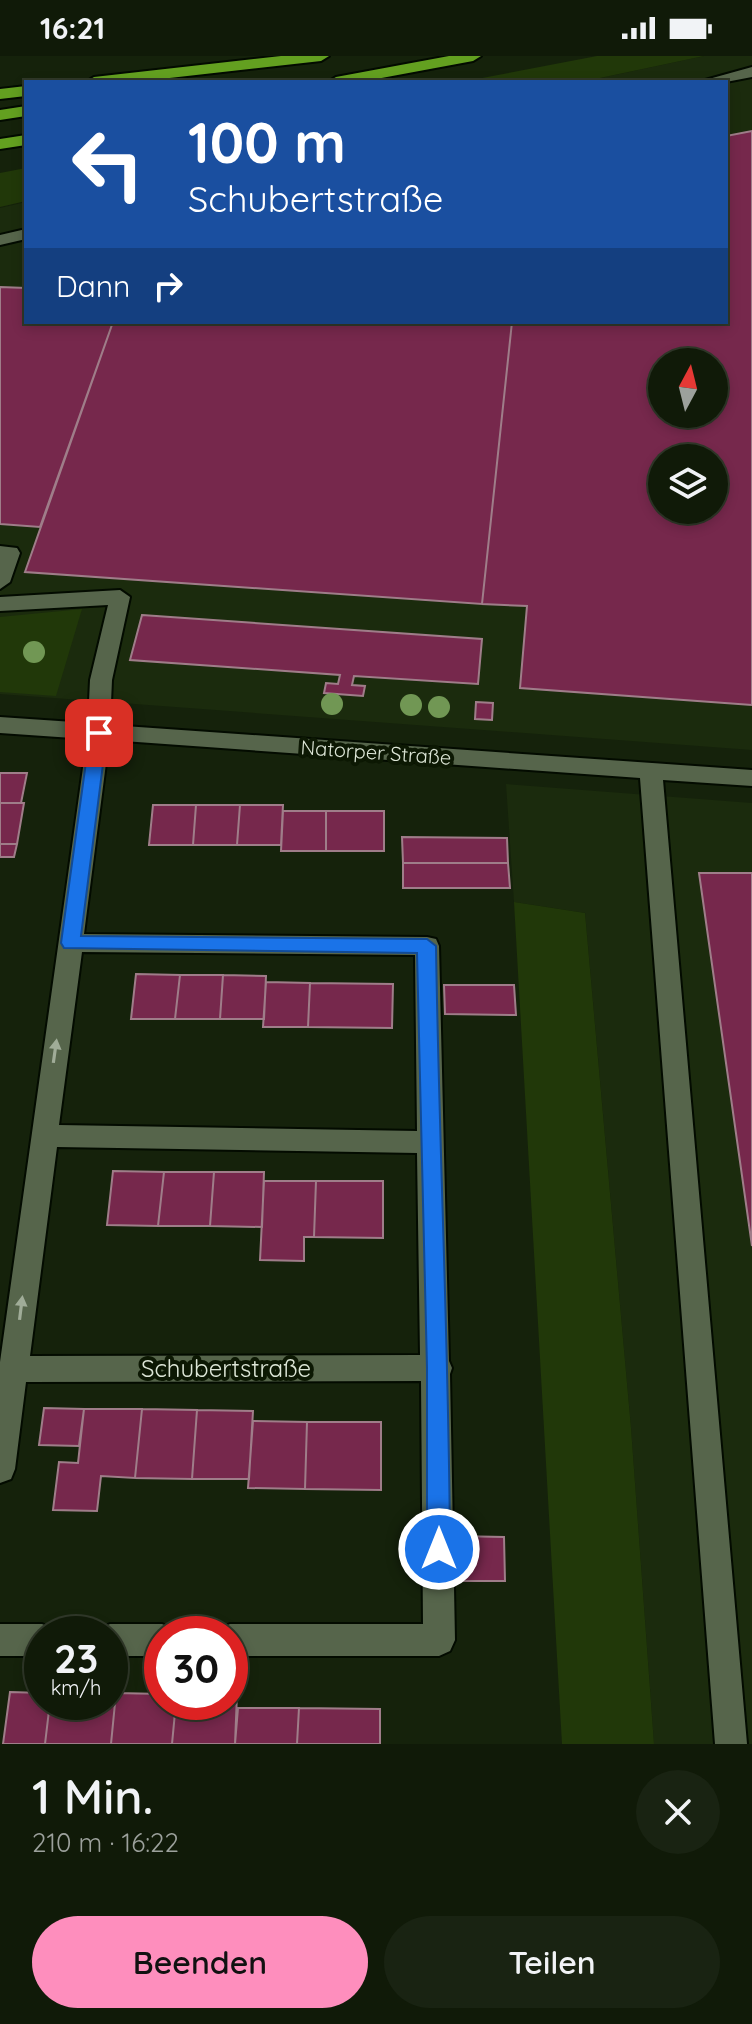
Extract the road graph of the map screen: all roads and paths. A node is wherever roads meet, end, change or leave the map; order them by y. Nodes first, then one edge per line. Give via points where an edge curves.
1 (321, 56) edge
2 (330, 56) edge
3 (473, 56) edge
4 (752, 72) edge
5 (111, 80) edge
6 (197, 80) edge
7 (347, 80) edge
8 (715, 80) edge
9 (24, 91) edge
10 (0, 94) edge
11 (24, 111) edge
12 (0, 115) edge
13 (24, 140) edge
14 (2, 144) edge
15 (24, 234) edge
16 (0, 240) edge
17 (0, 552) edge
18 (0, 582) edge
19 (0, 604) edge
20 (0, 725) edge
21 (99, 733) junction
22 (651, 771) junction
23 (752, 778) edge
24 (71, 943) junction
25 (43, 1136) junction
26 (429, 1142) junction
27 (438, 1368) junction
28 (13, 1369) junction
29 (0, 1469) edge
30 (0, 1640) edge
31 (24, 1640) edge
32 (248, 1640) edge
33 (731, 1744) edge

1 - 5 highway
2 - 6 highway
3 - 7 highway
4 - 8 street
9 - 10 highway
11 - 12 highway
13 - 14 highway
15 - 16 street
17 - 18 street via 10,553
19 - 21 street via 120,597 101,680
20 - 21 street, Natorper Straße
21 - 22 street, Natorper Straße
21 - 24 street
22 - 23 street, Natorper Straße
22 - 33 street
25 -> 24 street
24 - 26 street via 427,946
25 - 26 street
28 -> 25 street
26 - 27 street
27 - 28 street, Schubertstraße
27 - 32 street via 439,1640
28 - 29 street
30 - 31 street

